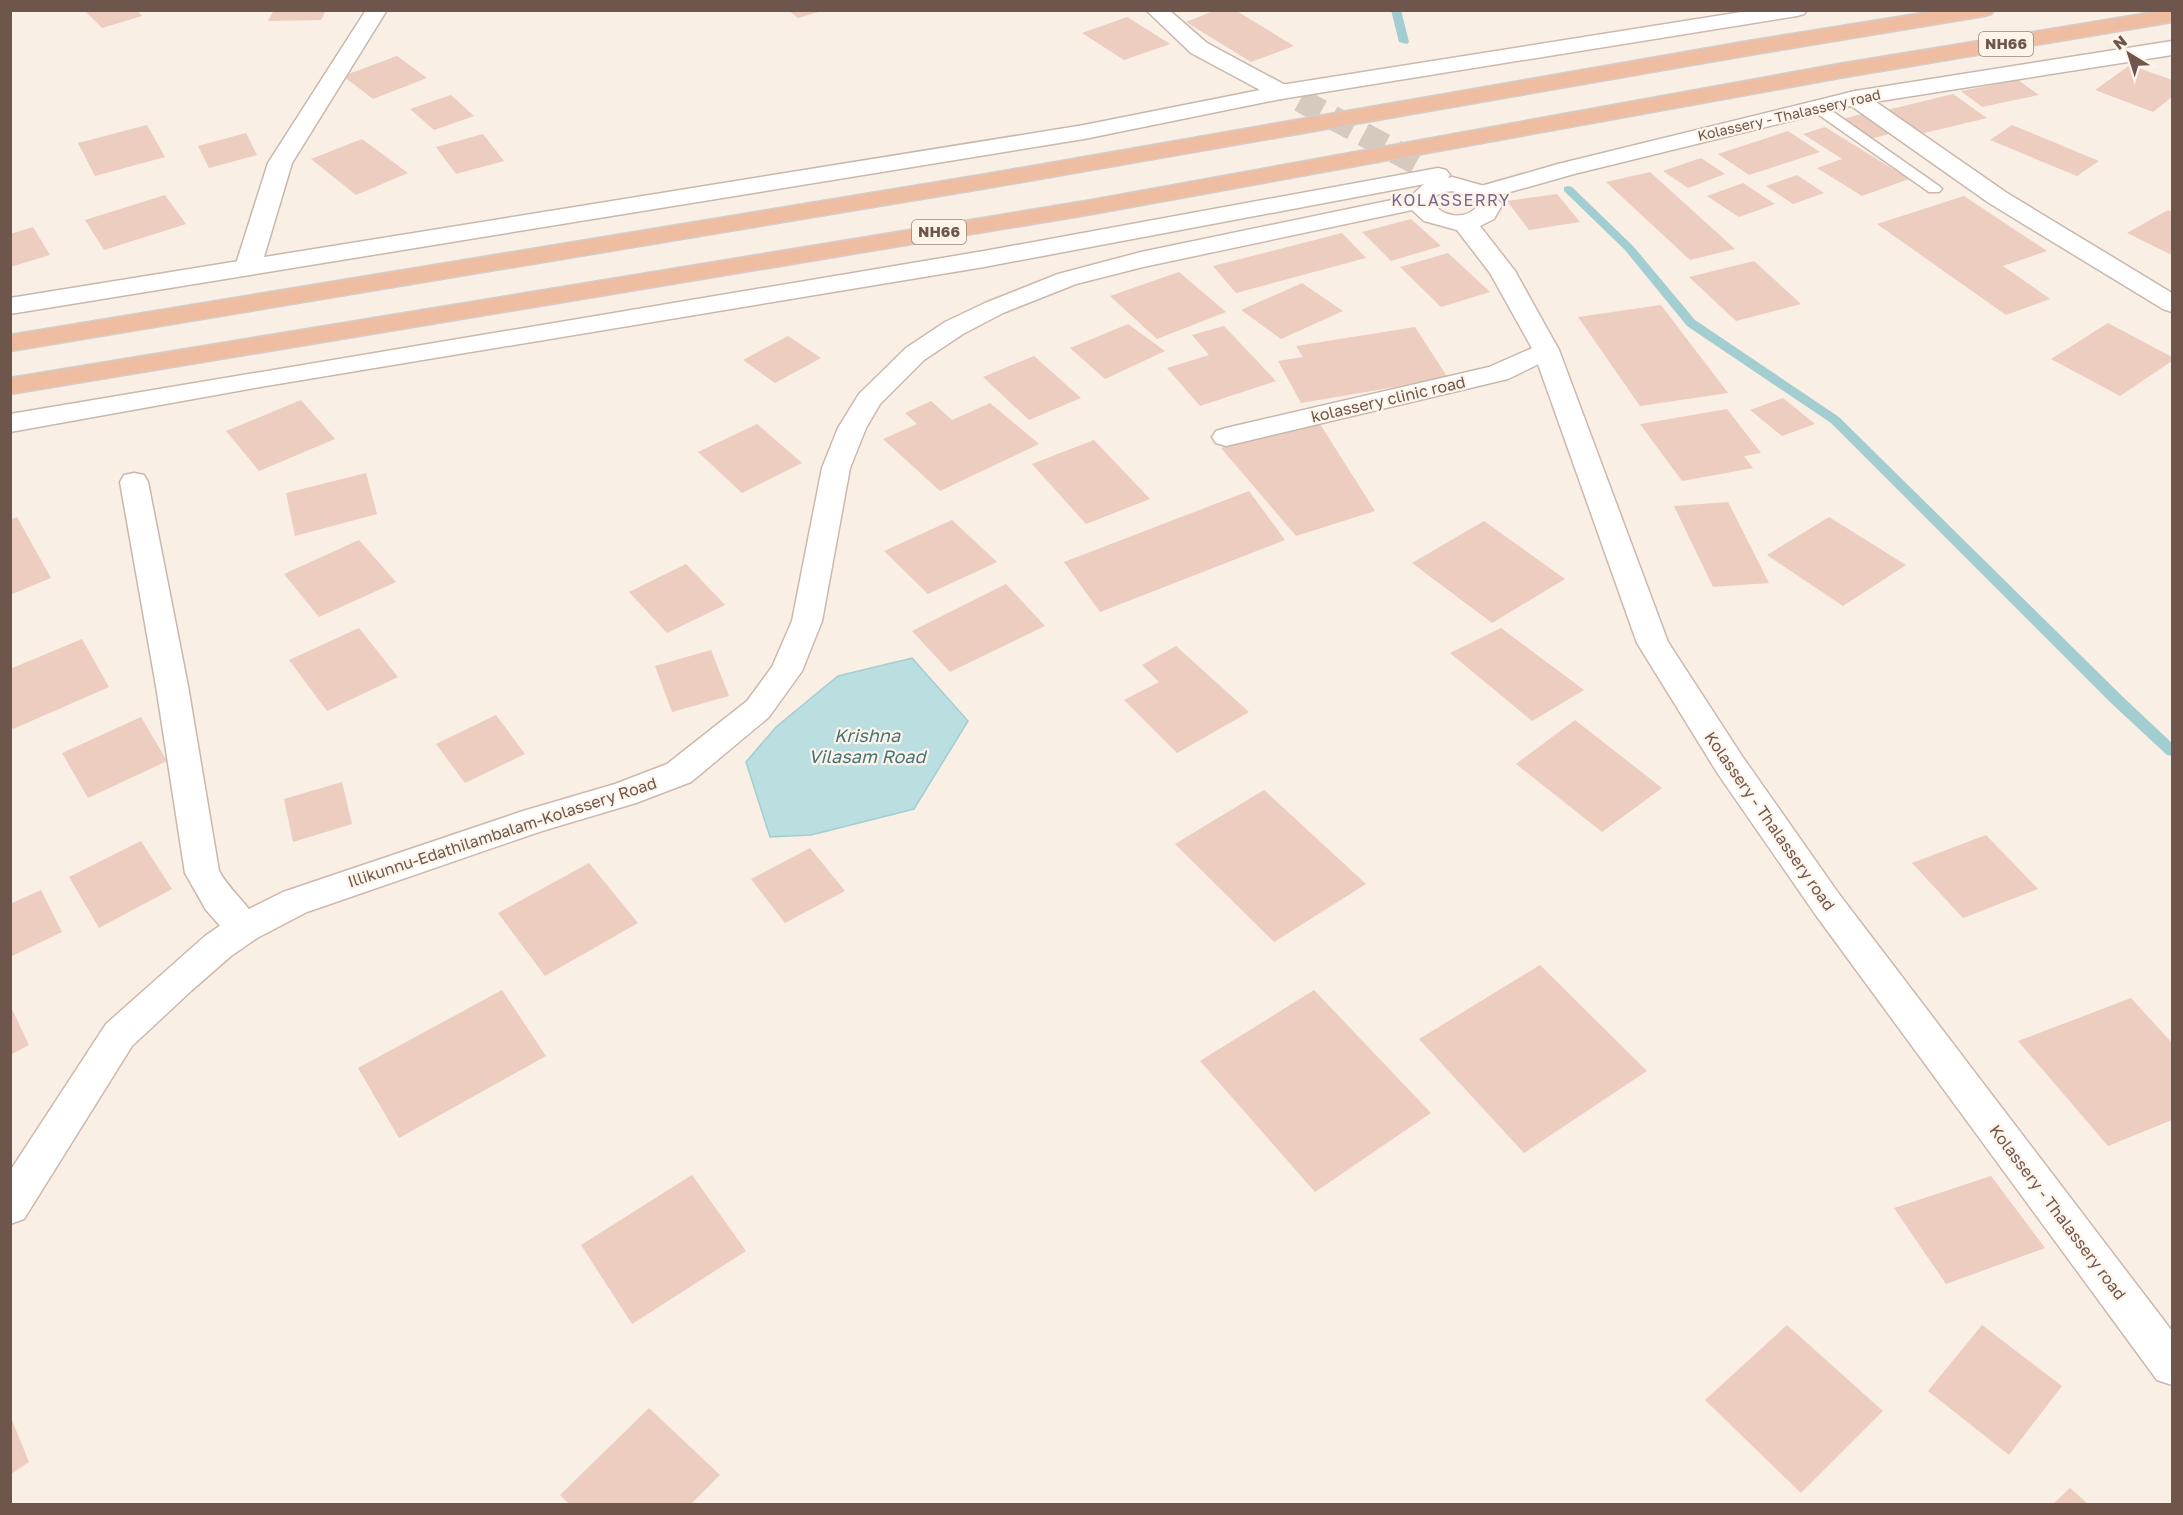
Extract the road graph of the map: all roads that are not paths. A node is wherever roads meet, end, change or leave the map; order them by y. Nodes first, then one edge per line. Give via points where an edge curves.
1 (377, 10) edge
2 (1156, 10) edge
3 (1797, 10) edge
4 (1984, 10) edge
5 (2172, 16) edge
6 (2172, 48) edge
7 (1291, 96) junction
8 (1855, 98) junction
9 (1817, 107) junction
10 (1438, 176) junction
11 (1934, 189) dead end
12 (1482, 193) junction
13 (1420, 201) junction
14 (1464, 222) junction
15 (248, 267) junction
16 (2172, 304) edge
17 (10, 306) edge
18 (10, 343) edge
19 (1546, 350) junction
20 (10, 386) edge
21 (10, 423) edge
22 (1226, 437) dead end
23 (134, 482) dead end
24 (244, 928) junction
25 (10, 1206) edge
26 (2172, 1365) edge

1 - 15 street via 280,163
2 - 7 street via 1199,48
3 - 7 street
4 - 18 highway, NH66
5 - 20 highway, NH66 via 1839,71 1092,207
6 - 8 street, Kolassery - Thalassery road
7 - 15 street
8 - 9 street, Kolassery - Thalassery road
8 - 16 street via 1998,198
9 - 11 lane
9 - 12 street, Kolassery - Thalassery road
10 - 12 street
10 - 13 street
10 - 21 street via 984,259
12 - 14 street via 1490,205 1488,211
13 - 14 street via 1431,215
13 - 24 street, Illikunnu-Edathilambalam-Kolassery Road via 1067,279 954,328 891,376 869,400 852,428 836,468 807,621 786,671 758,709 678,773 295,902
14 - 19 street, Kolassery - Thalassery road via 1502,271
15 - 17 street
19 - 22 street, kolassery clinic road via 1498,373
19 - 26 street, Kolassery - Thalassery road via 1653,643 1730,765 1827,904
23 - 24 street via 202,873 218,900
24 - 25 street, Illikunnu-Edathilambalam-Kolassery Road via 202,960 119,1035

